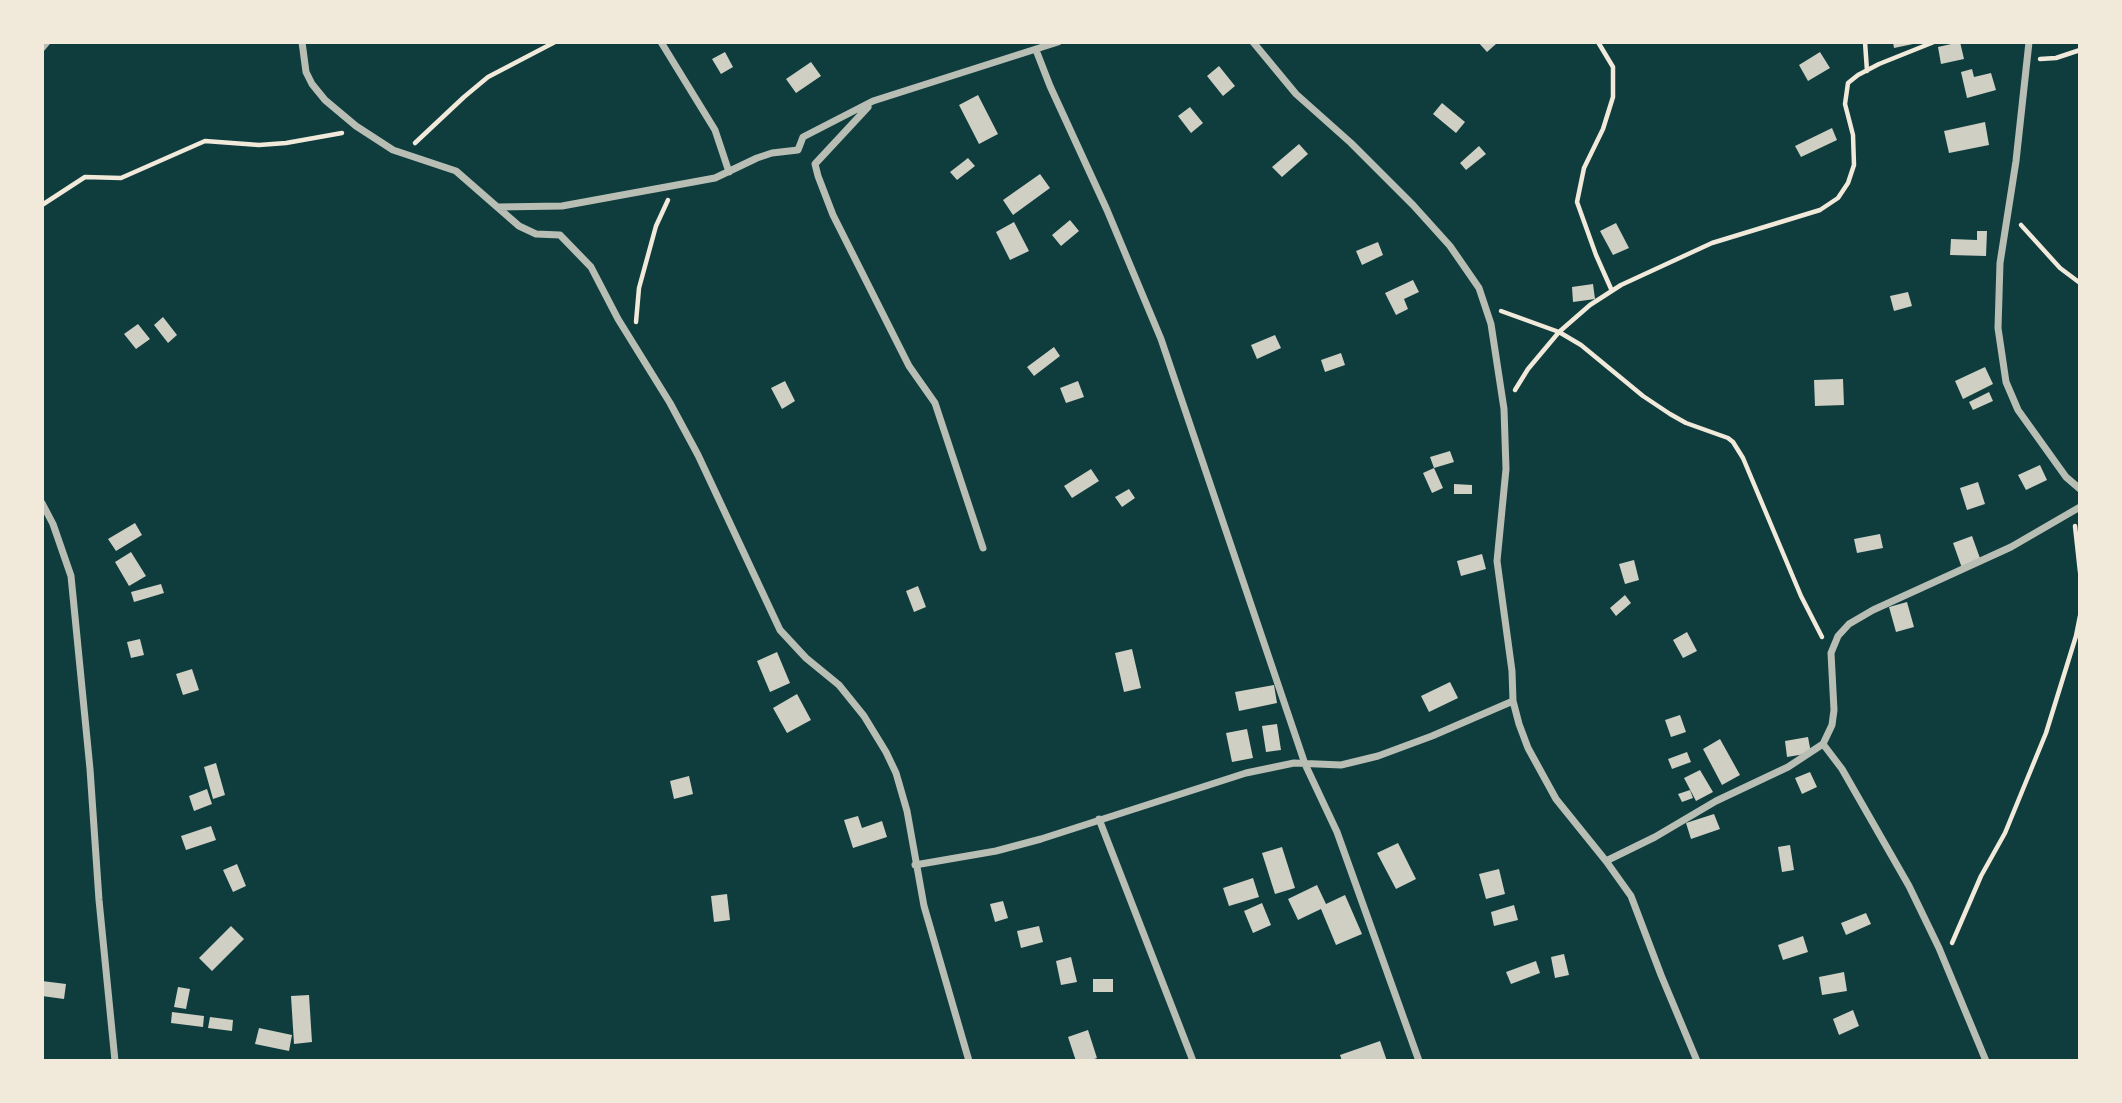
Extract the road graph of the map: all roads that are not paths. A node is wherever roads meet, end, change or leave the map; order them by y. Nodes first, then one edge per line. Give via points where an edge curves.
1 (47, 42) edge
2 (302, 42) edge
3 (661, 42) edge
4 (1058, 42) edge
5 (1253, 42) edge
6 (2029, 42) edge
7 (42, 48) edge
8 (1036, 50) junction
9 (873, 101) junction
10 (729, 172) junction
11 (498, 206) junction
12 (2080, 489) edge
13 (42, 503) edge
14 (2077, 509) edge
15 (983, 548) dead end
16 (1513, 701) junction
17 (1823, 744) junction
18 (1305, 764) junction
19 (1098, 819) junction
20 (1606, 861) junction
21 (915, 866) junction
22 (115, 1061) edge
23 (969, 1061) edge
24 (1193, 1061) edge
25 (1419, 1061) edge
26 (1697, 1061) edge
27 (1986, 1061) edge

1 - 7 street
2 - 11 street via 306,72 325,100 381,144 456,170
3 - 10 street via 715,130
4 - 8 street
5 - 16 street via 1296,94 1351,143 1450,246 1479,288 1504,409 1506,469 1497,561
6 - 12 street via 2000,263 1998,328 2006,382 2018,410 2066,477
8 - 9 street
8 - 18 street via 1161,339
9 - 10 street via 803,137 798,150 772,153
9 - 15 street via 815,164 833,215 909,366 935,403
10 - 11 street via 562,206
11 - 21 street via 526,230 560,235 592,267 698,455 779,630 839,685 886,752 907,811
13 - 22 street via 71,576
14 - 17 street via 2011,547 1849,624 1831,653 1833,717
16 - 18 street via 1378,756 1341,765
16 - 20 street via 1528,748 1546,782 1568,817
17 - 20 street via 1788,767
17 - 27 street via 1909,886
18 - 19 street via 1247,772
18 - 25 street via 1337,832
19 - 21 street via 996,851
19 - 24 street
20 - 26 street via 1631,896
21 - 23 street

